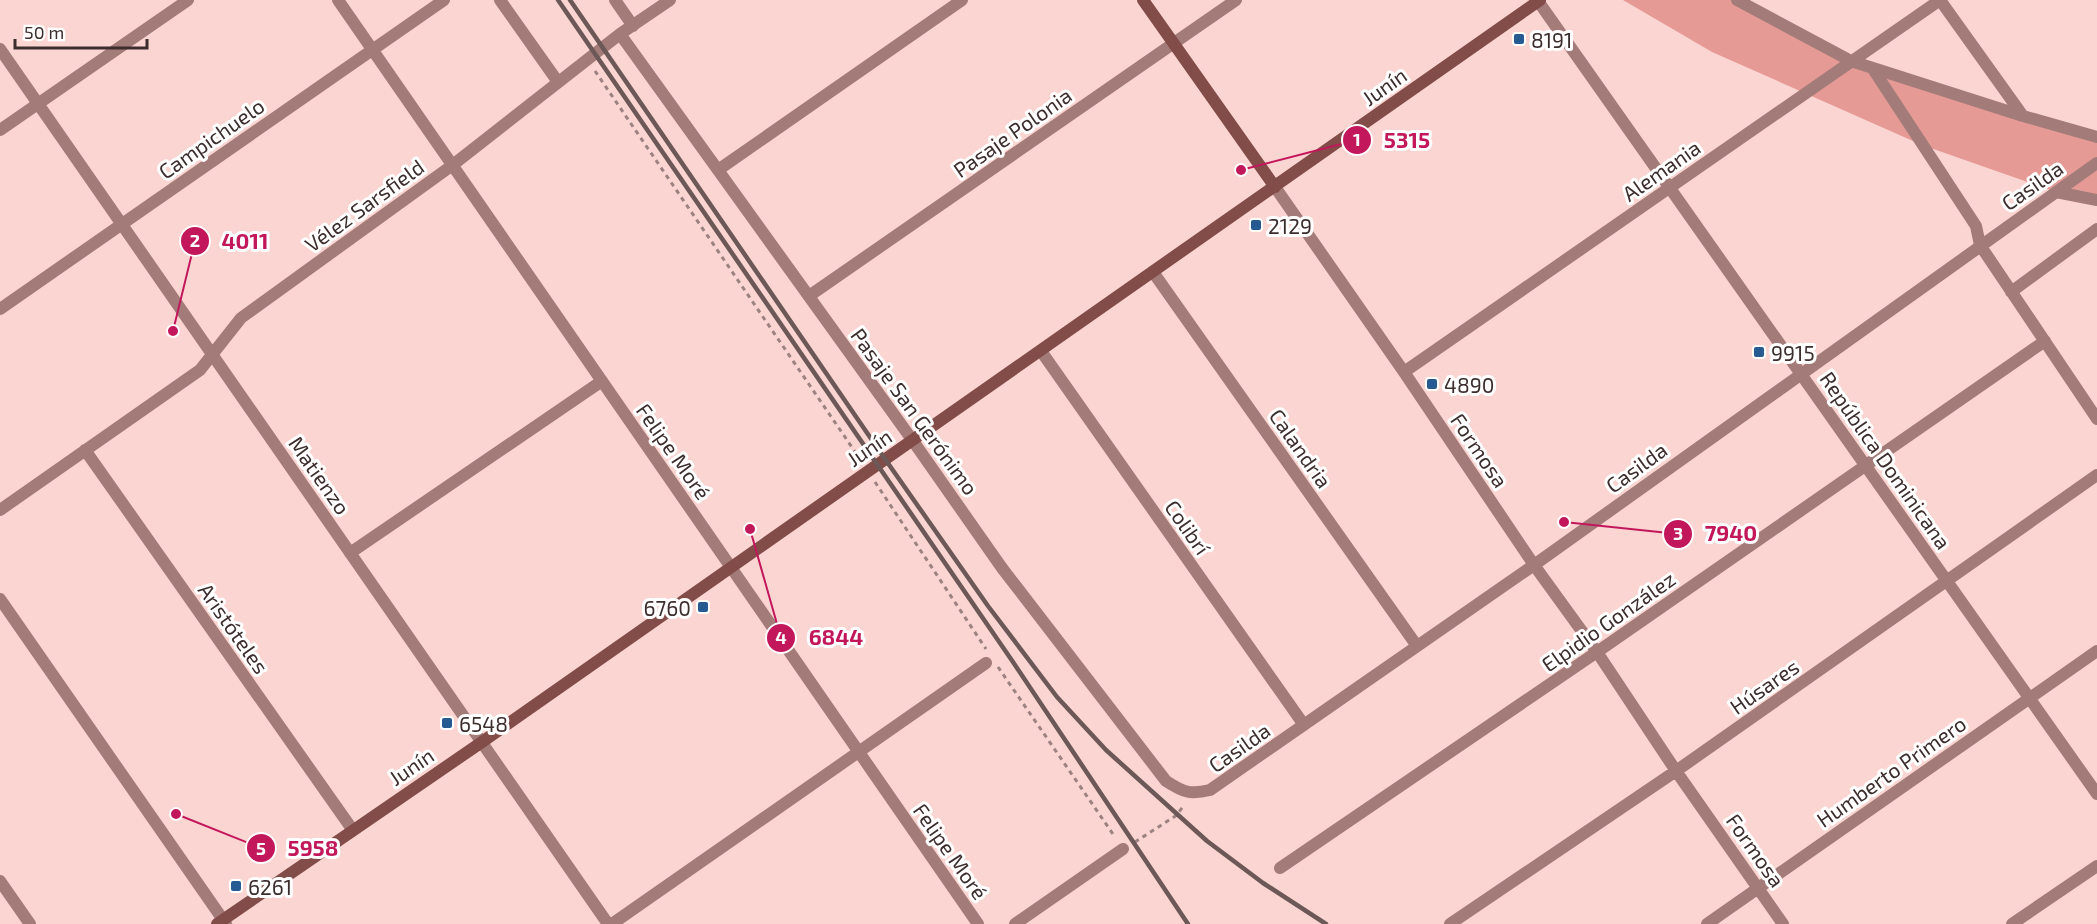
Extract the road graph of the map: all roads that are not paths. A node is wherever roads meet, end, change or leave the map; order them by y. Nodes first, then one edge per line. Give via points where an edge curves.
1 (188, 0) edge
2 (338, 0) edge
3 (444, 0) edge
4 (500, 0) edge
5 (615, 0) edge
6 (670, 0) edge
7 (962, 0) edge
8 (1143, 0) edge
9 (1236, 0) edge
10 (1737, 0) edge
11 (1940, 0) edge
12 (1539, 1) edge
13 (633, 26) junction
14 (620, 34) junction
15 (1174, 44) junction
16 (0, 49) edge
17 (373, 50) junction
18 (1851, 61) junction
19 (1874, 69) junction
20 (558, 82) junction
21 (38, 104) junction
22 (2023, 116) junction
23 (0, 130) edge
24 (2097, 137) edge
25 (2097, 163) edge
26 (454, 164) junction
27 (718, 170) junction
28 (1275, 187) junction
29 (1670, 188) junction
30 (2056, 192) junction
31 (2097, 200) edge
32 (122, 224) junction
33 (2097, 230) edge
34 (1980, 245) junction
35 (1154, 272) junction
36 (2011, 292) junction
37 (809, 296) junction
38 (0, 309) edge
39 (2045, 341) junction
40 (1041, 351) junction
41 (213, 354) junction
42 (1404, 372) junction
43 (1801, 373) junction
44 (602, 381) junction
45 (2097, 419) edge
46 (914, 441) junction
47 (85, 450) junction
48 (1866, 466) junction
49 (2097, 475) edge
50 (0, 510) edge
51 (350, 553) junction
52 (1534, 565) junction
53 (730, 566) junction
54 (1947, 581) junction
55 (0, 599) edge
56 (1417, 646) junction
57 (2097, 651) edge
58 (1597, 652) junction
59 (990, 661) road end
60 (2029, 699) junction
61 (1304, 725) junction
62 (482, 742) junction
63 (859, 752) junction
64 (1676, 771) junction
65 (1193, 794) joint
66 (2097, 794) edge
67 (352, 829) junction
68 (1124, 849) road end
69 (2097, 866) edge
70 (1280, 868) dead end
71 (0, 881) edge
72 (1758, 888) junction
73 (222, 923) edge
74 (30, 924) edge
75 (610, 924) edge
76 (978, 924) edge
77 (1015, 924) edge
78 (1450, 924) edge
79 (1707, 924) edge
80 (1783, 924) edge
81 (2012, 924) edge

1 - 21 street
2 - 17 street, Felipe Moré
3 - 17 street, Campichuelo
4 - 20 street
5 - 13 street
6 - 13 street, Vélez Sarsfield
7 - 27 street
8 - 15 main road, Formosa
9 - 15 street, Pasaje Polonia
10 - 18 street
11 - 18 street, Alemania
11 - 22 street
12 - 28 main road, Junín
12 - 29 street, República Dominicana
13 - 14 street, Vélez Sarsfield
14 - 20 street, Vélez Sarsfield
14 - 27 street, Pasaje San Gerónimo
15 - 28 main road, Formosa
15 - 37 street, Pasaje Polonia
16 - 21 street, Matienzo
17 - 26 street, Felipe Moré
17 - 32 street, Campichuelo
18 - 19 street
18 - 29 street, Alemania
19 - 22 street
19 - 34 street via 1976,226
20 - 26 street, Vélez Sarsfield
21 - 23 street
21 - 32 street, Matienzo
22 - 24 street
25 - 30 street, Casilda
26 - 41 street, Vélez Sarsfield via 241,318
26 - 44 street, Felipe Moré
27 - 37 street, Pasaje San Gerónimo
28 - 35 main road, Junín
28 - 42 street, Formosa
29 - 42 street, Alemania
29 - 43 street, República Dominicana
30 - 31 street
30 - 34 street, Casilda
32 - 38 street, Campichuelo
32 - 41 street, Matienzo
33 - 36 street
34 - 36 street
34 - 43 street, Casilda
35 - 40 main road, Junín
35 - 56 street, Calandria
36 - 39 street
37 - 46 street, Pasaje San Gerónimo
39 - 45 street
39 - 48 street, Elpidio González
40 - 46 main road, Junín
40 - 61 street, Colibrí
41 - 47 street, Vélez Sarsfield via 200,370
41 - 51 street, Matienzo
42 - 52 street, Formosa
43 - 48 street, República Dominicana
43 - 52 street, Casilda
44 - 51 street
44 - 53 street, Felipe Moré
46 - 53 main road, Junín
46 - 65 street, Pasaje San Gerónimo via 1002,568 1166,781
47 - 50 street, Vélez Sarsfield
47 - 67 street, Aristóteles
48 - 54 street, República Dominicana
48 - 58 street, Elpidio González
49 - 54 street, Húsares
51 - 62 street, Matienzo
52 - 56 street, Casilda
52 - 58 street, Formosa
53 - 62 main road, Junín
53 - 63 street, Felipe Moré
54 - 60 street, República Dominicana
54 - 64 street, Húsares
55 - 73 street
56 - 61 street, Casilda
57 - 60 street, Humberto Primero
58 - 64 street, Formosa
58 - 70 street, Elpidio González
59 - 63 street
60 - 66 street, República Dominicana
60 - 72 street, Humberto Primero
61 - 65 street, Casilda via 1210,790
62 - 67 main road, Junín
62 - 75 street, Matienzo
63 - 75 street
63 - 76 street, Felipe Moré
64 - 72 street, Formosa
64 - 78 street, Húsares
67 - 73 main road, Junín
68 - 77 street
69 - 81 street
71 - 74 street
72 - 79 street, Humberto Primero
72 - 80 street, Formosa

